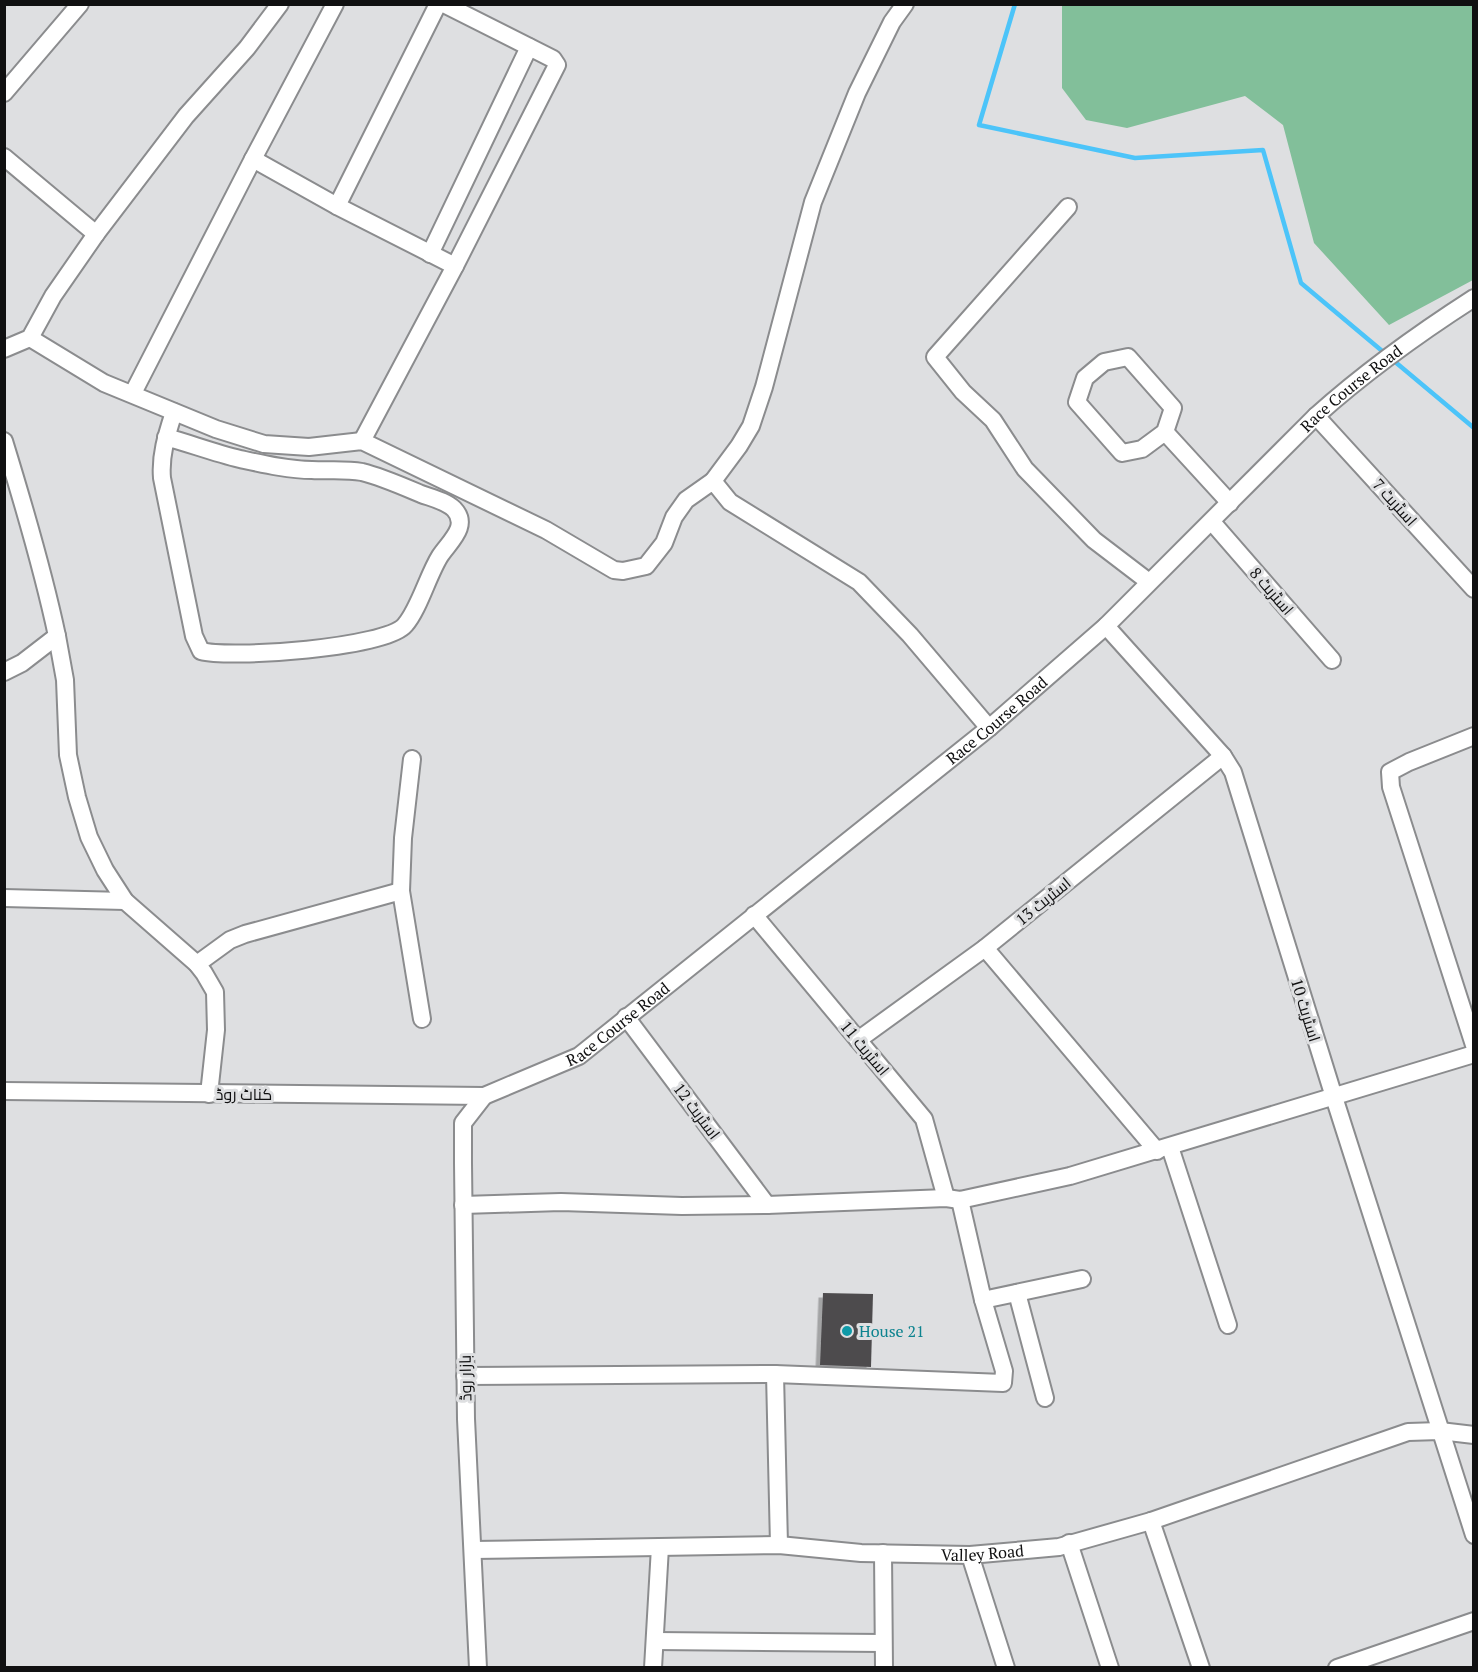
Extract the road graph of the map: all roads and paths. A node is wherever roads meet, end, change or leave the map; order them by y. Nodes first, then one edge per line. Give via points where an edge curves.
1 (80, 4) edge
2 (280, 4) edge
3 (335, 4) edge
4 (438, 4) edge
5 (444, 4) edge
6 (905, 4) edge
7 (529, 47) junction
8 (4, 93) edge
9 (4, 157) edge
10 (253, 159) junction
11 (337, 206) junction
12 (1068, 207) dead end
13 (96, 234) junction
14 (430, 254) junction
15 (455, 266) junction
16 (1473, 298) edge
17 (30, 338) junction
18 (4, 349) edge
19 (133, 393) junction
20 (174, 412) junction
21 (1316, 416) junction
22 (1165, 432) junction
23 (166, 437) junction
24 (4, 441) edge
25 (362, 441) junction
26 (713, 481) junction
27 (1230, 503) junction
28 (1212, 522) junction
29 (1149, 582) junction
30 (1473, 589) edge
31 (1106, 626) junction
32 (57, 636) junction
33 (1332, 660) dead end
34 (4, 672) edge
35 (989, 728) junction
36 (1473, 736) edge
37 (1223, 756) junction
38 (412, 759) dead end
39 (401, 891) junction
40 (4, 898) edge
41 (125, 901) junction
42 (754, 915) junction
43 (985, 948) junction
44 (197, 964) junction
45 (626, 1017) junction
46 (422, 1019) dead end
47 (858, 1040) junction
48 (1473, 1045) edge
49 (1473, 1054) edge
50 (4, 1091) edge
51 (209, 1094) junction
52 (484, 1096) junction
53 (1334, 1097) junction
54 (1164, 1149) junction
55 (953, 1199) junction
56 (463, 1205) junction
57 (768, 1205) junction
58 (1082, 1279) dead end
59 (1017, 1293) junction
60 (983, 1300) junction
61 (1228, 1325) dead end
62 (775, 1374) junction
63 (465, 1376) junction
64 (1045, 1398) dead end
65 (1440, 1431) junction
66 (1473, 1435) edge
67 (1151, 1521) junction
68 (1473, 1535) edge
69 (1069, 1544) junction
70 (779, 1545) junction
71 (660, 1547) junction
72 (473, 1550) junction
73 (883, 1553) junction
74 (970, 1555) junction
75 (1473, 1621) edge
76 (655, 1641) junction
77 (883, 1643) junction
78 (478, 1668) edge
79 (653, 1668) edge
80 (884, 1668) edge
81 (1006, 1668) edge
82 (1110, 1668) edge
83 (1201, 1668) edge
84 (1336, 1668) edge

1 - 8 street
2 - 13 street via 247,48 186,116
3 - 10 street
4 - 11 street
5 - 7 street
6 - 26 street via 857,93 813,202 750,426
7 - 14 street
7 - 15 street via 553,59 557,65 554,74
9 - 13 street
10 - 11 street
10 - 19 street
11 - 14 street
12 - 29 street via 935,357 963,392 993,420 1025,470 1094,540
13 - 17 street via 53,296
14 - 15 street
15 - 25 street
16 - 21 street, Race Course Road via 1388,357
17 - 18 street
17 - 19 street via 104,383
19 - 20 street
20 - 23 street
20 - 25 street via 264,444 309,447
21 - 27 street, Race Course Road
21 - 30 street, اسٹریٹ 7
22 - 22 street via 1142,449 1122,453 1077,402 1085,378 1104,362 1128,357 1173,408
22 - 27 street
23 - 23 street via 162,478 194,636 201,651 262,654 343,645 392,633 405,626 441,555 459,529 458,514 447,504 380,477 240,459
24 - 32 street
25 - 26 street via 546,530 614,570 646,566 664,543 686,500
26 - 35 street via 730,502 859,582 910,634
27 - 28 street, Race Course Road
28 - 29 street, Race Course Road
28 - 33 street, اسٹریٹ 8
29 - 31 street, Race Course Road
31 - 35 street, Race Course Road
31 - 37 street, اسٹریٹ 10
32 - 34 street
32 - 41 street via 65,680 68,755 77,797 89,837
35 - 42 street, Race Course Road
36 - 48 street via 1390,772 1390,787
37 - 43 street, اسٹریٹ 13
37 - 53 street, اسٹریٹ 10 via 1233,772
38 - 39 street
39 - 44 street via 245,934
39 - 46 street
40 - 41 street
41 - 44 street
42 - 45 street, Race Course Road
42 - 47 street, اسٹریٹ 11
43 - 47 street, اسٹریٹ 13
43 - 54 street
44 - 51 street via 215,992 216,1030
45 - 52 street, Race Course Road via 579,1056
45 - 57 street, اسٹریٹ 12
47 - 55 street, اسٹریٹ 11 via 924,1119
49 - 53 street
50 - 51 street, کناٹ روڈ
51 - 52 street, کناٹ روڈ
52 - 56 street, بازار روڈ via 463,1123
53 - 54 street
53 - 65 street, اسٹریٹ 10
54 - 55 street via 1070,1176
54 - 61 street
55 - 57 street
55 - 60 street, اسٹریٹ 11
56 - 57 street via 561,1202
56 - 63 street, بازار روڈ
58 - 59 street
59 - 60 street
59 - 64 street
60 - 62 street, اسٹریٹ 11 via 1004,1371 1003,1383
62 - 63 street
62 - 70 street
63 - 72 street, بازار روڈ
65 - 66 street, Valley Road
65 - 67 street, Valley Road via 1408,1432
65 - 68 street, اسٹریٹ 10
67 - 69 street, Valley Road
67 - 83 street
69 - 74 street, Valley Road
69 - 82 street
70 - 71 street, Valley Road
70 - 73 street, Valley Road
71 - 72 street, Valley Road
71 - 76 street
72 - 78 street, بازار روڈ
73 - 74 street, Valley Road
73 - 77 street
74 - 81 street
75 - 84 street
76 - 77 street
76 - 79 street
77 - 80 street

